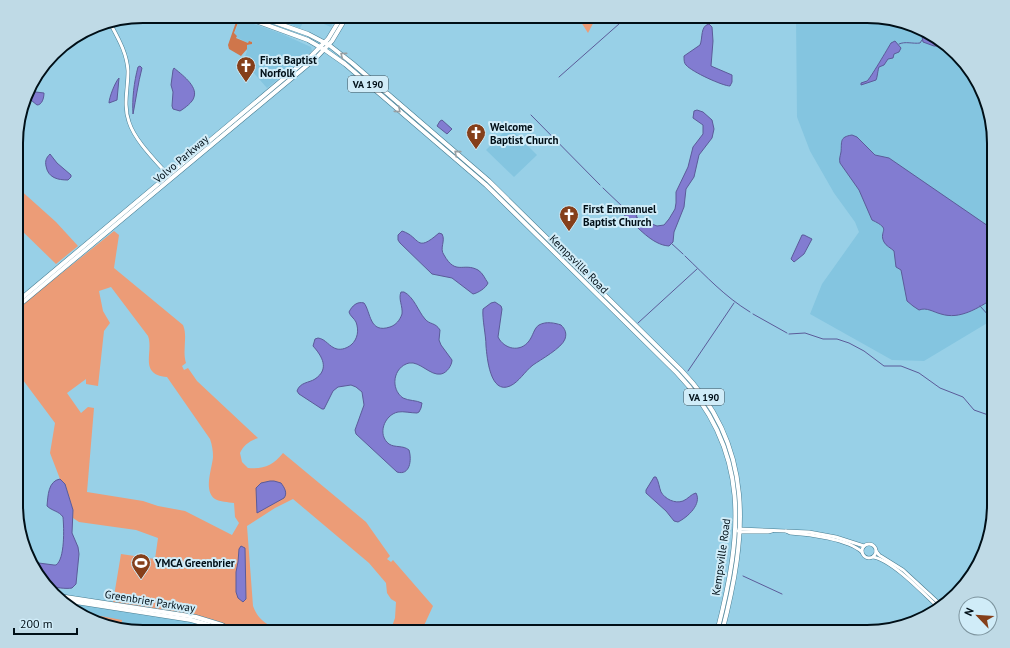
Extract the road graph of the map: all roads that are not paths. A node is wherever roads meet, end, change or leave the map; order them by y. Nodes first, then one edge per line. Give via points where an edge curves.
1 (262, 23) edge
2 (278, 23) edge
3 (338, 23) edge
4 (344, 23) edge
5 (112, 27) edge
6 (327, 44) junction
7 (323, 48) junction
8 (170, 178) junction
9 (23, 297) edge
10 (23, 302) edge
11 (739, 530) junction
12 (786, 531) junction
13 (864, 546) junction
14 (876, 551) junction
15 (862, 552) junction
16 (873, 557) junction
17 (67, 597) edge
18 (72, 601) edge
19 (937, 602) edge
20 (935, 604) edge
21 (210, 625) edge
22 (222, 625) edge
23 (719, 625) edge
24 (724, 625) edge

1 - 7 main road, Kempsville Road / VA 190
2 - 6 main road, Kempsville Road / VA 190
3 - 6 main road, Volvo Parkway
4 - 6 main road, Volvo Parkway
5 - 8 street via 127,60 125,105 129,123 140,142
6 - 7 main road, Volvo Parkway
11 -> 6 main road, Kempsville Road / VA 190 via 740,490 730,448 714,413 691,381 489,180
7 - 8 main road, Volvo Parkway
7 -> 11 main road, Kempsville Road / VA 190 via 486,185 687,384 710,415 725,451 734,488
8 - 9 main road, Volvo Parkway
8 - 10 main road, Volvo Parkway
11 - 12 street
11 - 23 main road, Kempsville Road / VA 190
11 - 24 main road, Kempsville Road / VA 190 via 732,590
12 - 13 street via 818,533
12 - 15 street via 834,540 858,548
13 - 14 street via 872,545
13 - 15 street
14 - 16 street
14 - 19 street via 903,570
15 - 16 street via 866,558
16 - 20 street via 900,572
17 - 22 main road, Greenbrier Parkway via 196,617
18 - 21 main road, Greenbrier Parkway

